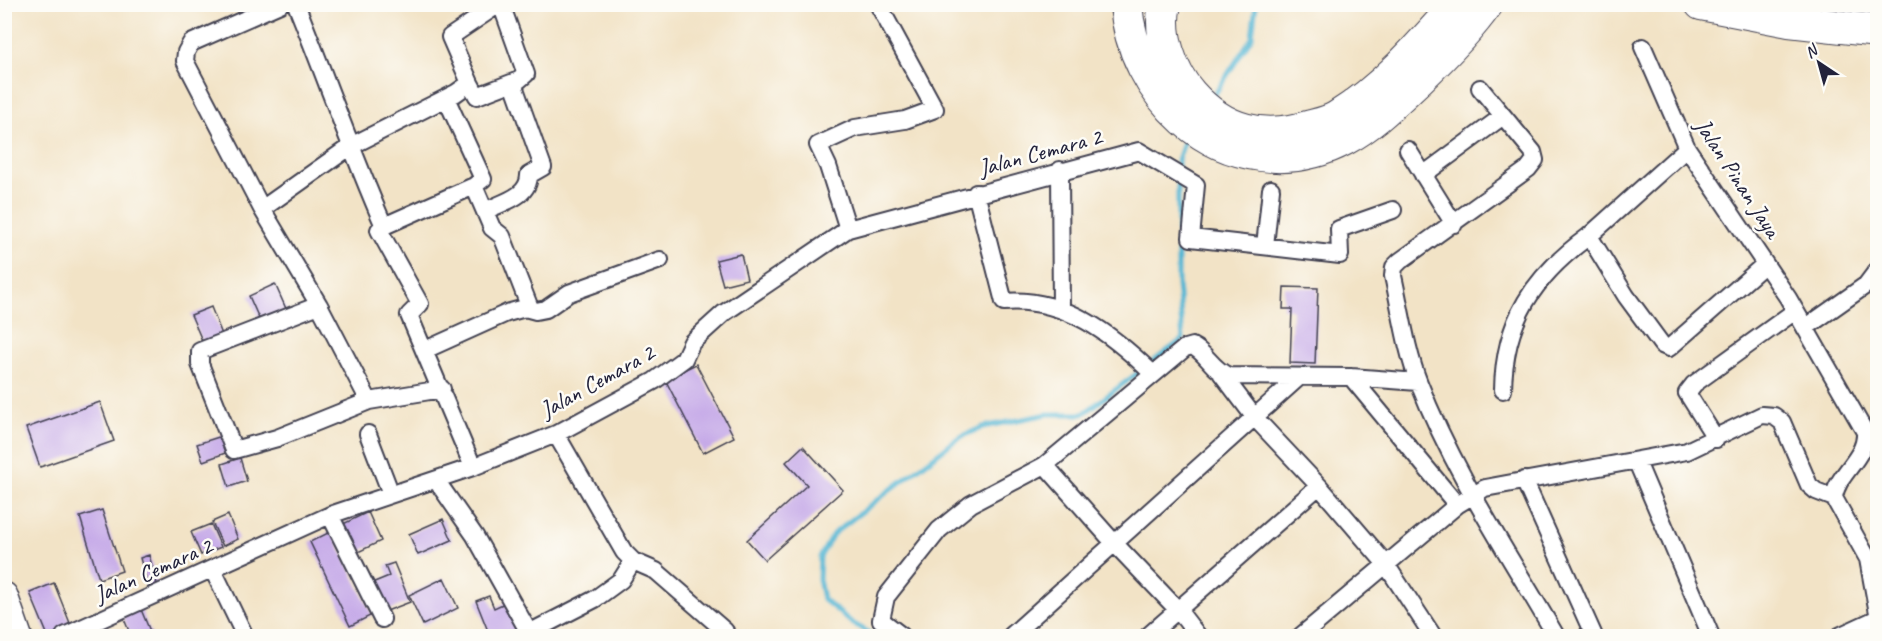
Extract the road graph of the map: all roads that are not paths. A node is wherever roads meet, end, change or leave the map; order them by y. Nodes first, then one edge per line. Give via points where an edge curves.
1 (280, 4) edge
2 (296, 4) edge
3 (500, 4) edge
4 (878, 4) edge
5 (1126, 4) edge
6 (1165, 4) edge
7 (1457, 4) edge
8 (1487, 4) edge
9 (1701, 4) edge
10 (1827, 4) edge
11 (1878, 15) edge
12 (1878, 31) edge
13 (1643, 47) dead end
14 (470, 83) junction
15 (513, 83) junction
16 (1480, 88) dead end
17 (446, 98) junction
18 (1503, 116) junction
19 (351, 146) junction
20 (1687, 148) junction
21 (1408, 150) dead end
22 (1060, 170) junction
23 (1423, 175) junction
24 (474, 186) junction
25 (1271, 189) dead end
26 (976, 193) junction
27 (262, 209) junction
28 (1393, 210) dead end
29 (485, 211) junction
30 (1454, 224) junction
31 (384, 226) junction
32 (848, 229) junction
33 (1589, 236) junction
34 (1265, 246) junction
35 (660, 260) dead end
36 (1765, 264) junction
37 (1878, 269) edge
38 (319, 305) junction
39 (530, 308) junction
40 (1061, 309) junction
41 (1795, 311) junction
42 (1805, 328) junction
43 (425, 350) junction
44 (1221, 373) junction
45 (1153, 374) junction
46 (1351, 377) junction
47 (1298, 378) junction
48 (1418, 382) junction
49 (442, 389) junction
50 (1503, 390) dead end
51 (369, 401) junction
52 (1255, 418) junction
53 (368, 434) dead end
54 (556, 434) junction
55 (1716, 439) junction
56 (1637, 462) junction
57 (1045, 465) junction
58 (473, 467) junction
59 (436, 480) junction
60 (1524, 480) junction
61 (1319, 486) junction
62 (391, 494) junction
63 (1471, 495) junction
64 (1834, 498) junction
65 (1456, 505) junction
66 (330, 515) junction
67 (1115, 544) junction
68 (633, 561) junction
69 (1385, 563) junction
70 (1874, 568) edge
71 (213, 570) junction
72 (4, 596) edge
73 (1178, 610) junction
74 (1878, 613) edge
75 (1878, 618) edge
76 (382, 619) dead end
77 (725, 631) dead end
78 (1312, 633) edge
79 (18, 636) edge
80 (64, 636) edge
81 (245, 636) edge
82 (528, 636) edge
83 (902, 636) edge
84 (1011, 636) edge
85 (1148, 636) edge
86 (1198, 636) edge
87 (1432, 636) edge
88 (1556, 636) edge
89 (1594, 636) edge
90 (1711, 636) edge
91 (1839, 636) edge

1 - 27 street via 192,43 185,56
2 - 19 street
3 - 14 street via 450,37
3 - 15 street via 527,71
4 - 32 street via 935,109 904,120 855,128 818,145
5 - 8 highway via 1139,61 1167,105 1198,133 1224,148 1262,156 1302,154 1344,139 1384,112 1432,67
6 - 7 highway via 1167,51 1183,85 1205,110 1232,127 1267,134 1335,119 1414,52
9 - 12 highway via 1789,21
10 - 11 highway
13 - 20 street, Jalan Pinan Jaya
14 - 15 street via 477,96
14 - 17 street
15 - 29 street via 543,167 529,175 527,189 521,194
16 - 18 street
17 - 19 street
17 - 24 street via 483,179
18 - 23 street
18 - 30 street via 1533,152 1535,160
19 - 27 street
19 - 31 street
20 - 33 street
20 - 36 street, Jalan Pinan Jaya
21 - 23 street
22 - 26 street, Jalan Cemara 2
22 - 34 street, Jalan Cemara 2 via 1140,151 1183,177 1191,238
22 - 40 street
23 - 30 street
24 - 29 street
24 - 31 street
25 - 34 street
26 - 32 street, Jalan Cemara 2
26 - 40 street via 1004,302
27 - 38 street
28 - 34 street via 1339,229 1341,255
29 - 39 street via 495,233 502,236
30 - 48 street via 1394,267
31 - 43 street via 379,230 420,304 408,314
32 - 54 street, Jalan Cemara 2 via 724,313 692,342 684,359 654,381
33 - 36 street via 1626,296 1662,345 1669,348
33 - 50 street via 1541,277 1527,298 1508,343
35 - 39 street via 569,293 546,309
36 - 41 street, Jalan Pinan Jaya
37 - 42 street via 1866,285
38 - 51 street
38 - 51 street via 200,351 200,364 230,445 238,451
39 - 43 street via 507,313
40 - 45 street via 1080,315
41 - 42 street, Jalan Pinan Jaya
41 - 55 street via 1687,393
42 - 64 street, Jalan Pinan Jaya via 1865,432 1862,448 1834,490
43 - 49 street
44 - 45 street via 1192,346
44 - 47 street
44 - 52 street
45 - 57 street
46 - 47 street
46 - 48 street
46 - 65 street
47 - 52 street
48 - 63 street
49 - 51 street
49 - 58 street
52 - 61 street
52 - 67 street
53 - 62 street
54 - 58 street, Jalan Cemara 2
54 - 68 street via 624,552
55 - 56 street via 1687,451
55 - 64 street via 1762,415 1774,416 1782,422 1809,485
56 - 60 street
56 - 90 street
57 - 67 street
57 - 83 street via 971,504 939,530 886,597 881,620
58 - 59 street, Jalan Cemara 2
59 - 62 street, Jalan Cemara 2
59 - 82 street via 475,536
60 - 63 street
60 - 89 street
61 - 69 street
61 - 73 street
62 - 66 street, Jalan Cemara 2
63 - 65 street
63 - 88 street
64 - 70 street
65 - 69 street
66 - 71 street, Jalan Cemara 2
66 - 76 street
67 - 73 street
67 - 84 street
68 - 77 street via 656,571
68 - 82 street via 621,580 595,599
69 - 78 street
69 - 87 street
70 - 74 street
71 - 80 street, Jalan Cemara 2
71 - 81 street
72 - 79 main road
73 - 85 street
73 - 86 street
75 - 91 street

